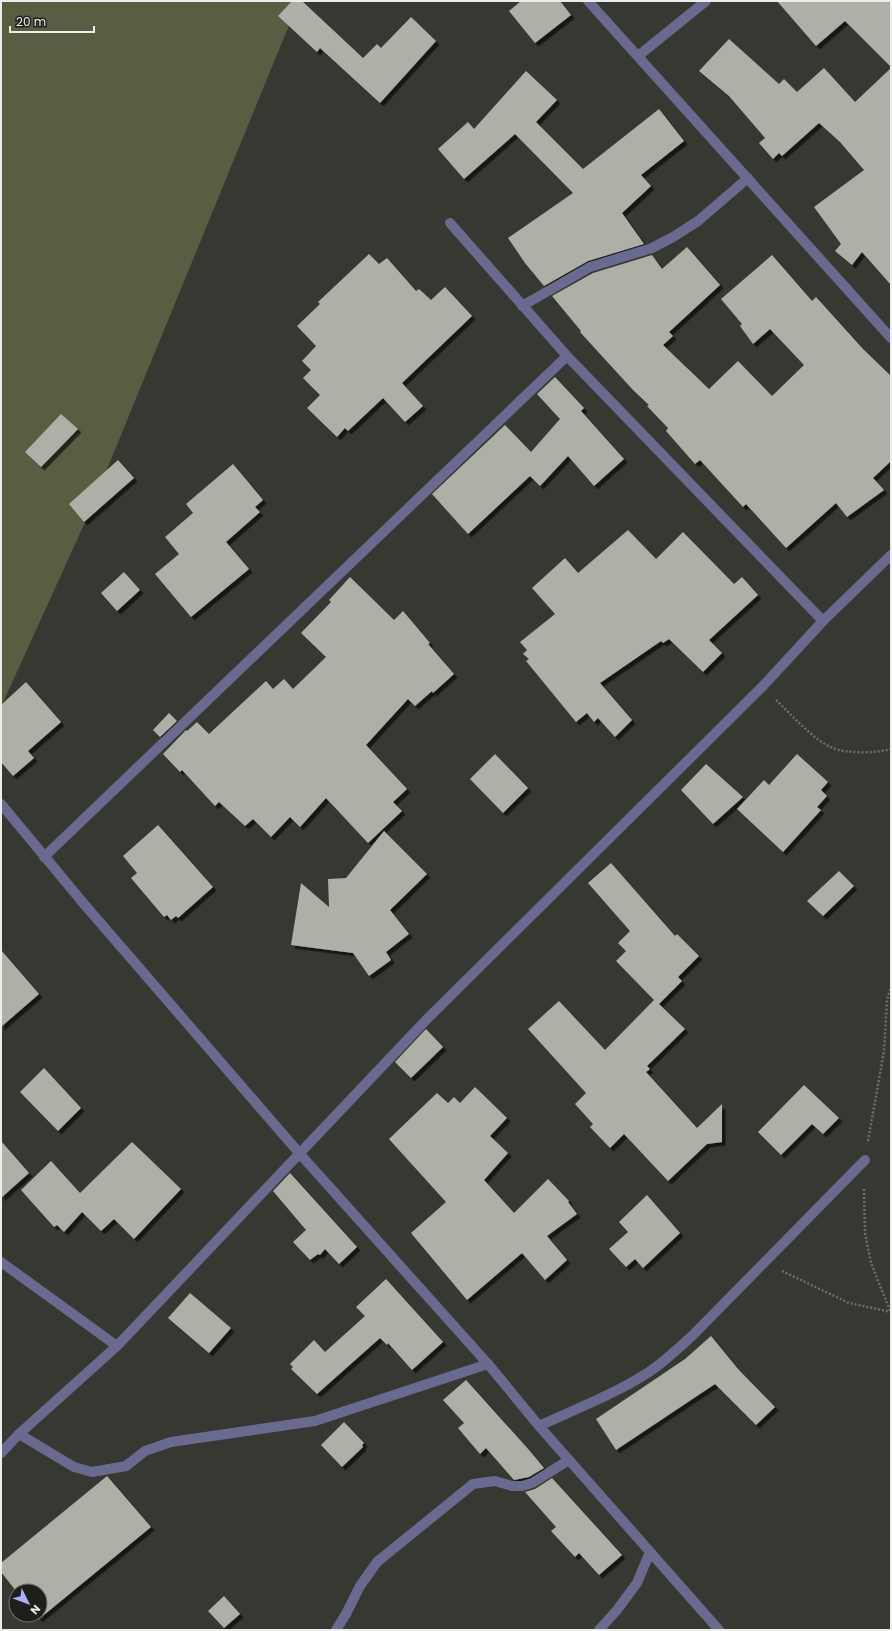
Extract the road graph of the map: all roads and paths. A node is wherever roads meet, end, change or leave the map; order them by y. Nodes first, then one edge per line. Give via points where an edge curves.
1 (588, 1) edge
2 (706, 1) edge
3 (638, 56) junction
4 (748, 178) junction
5 (450, 223) dead end
6 (522, 306) junction
7 (891, 338) edge
8 (567, 356) junction
9 (891, 555) edge
10 (822, 621) junction
11 (762, 687) junction
12 (891, 749) edge
13 (1, 804) edge
14 (44, 856) junction
15 (300, 1154) junction
16 (864, 1160) dead end
17 (1, 1262) edge
18 (763, 1263) junction
19 (891, 1312) edge
20 (117, 1346) junction
21 (488, 1364) junction
22 (539, 1426) junction
23 (19, 1434) junction
24 (1, 1453) edge
25 (569, 1460) junction
26 (650, 1552) junction
27 (336, 1630) edge
28 (599, 1630) edge
29 (719, 1630) edge

1 - 3 street
2 - 3 street
3 - 4 street
4 - 6 street via 698,221 673,237 652,248 590,267
4 - 7 street
5 - 6 street
6 - 8 street
8 - 10 street
8 - 14 street
9 - 10 street
10 - 11 street
11 - 12 path via 814,737 833,748 860,752
11 - 15 street via 427,1019
13 - 14 street
14 - 15 street
15 - 20 street
15 - 21 street
16 - 18 street
17 - 20 street
18 - 19 path via 849,1303
18 - 22 street via 672,1355 648,1372 613,1391
20 - 23 street
21 - 22 street
21 - 23 street via 315,1422 171,1442 145,1450 126,1466 92,1472 74,1467
22 - 25 street
23 - 24 street
25 - 26 street
25 - 27 street via 532,1483 522,1486 495,1481 473,1484 377,1562 360,1586
26 - 28 street via 637,1583
26 - 29 street

